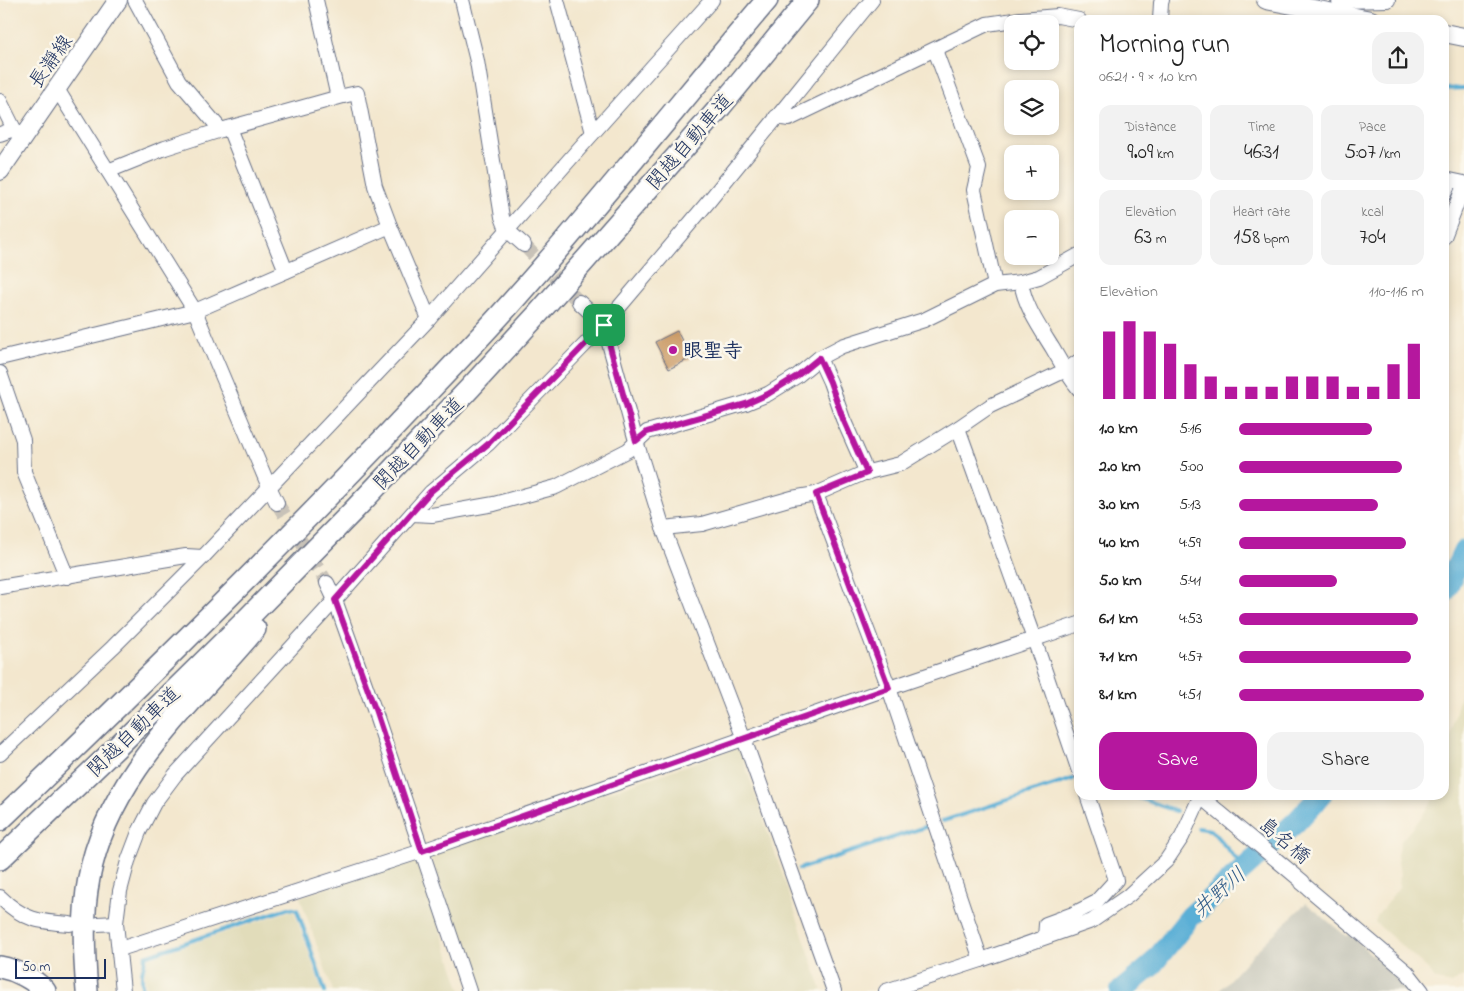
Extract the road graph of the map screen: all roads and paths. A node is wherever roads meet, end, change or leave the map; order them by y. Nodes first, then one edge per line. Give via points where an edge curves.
1 (118, 0) edge
2 (135, 0) edge
3 (316, 0) edge
4 (462, 0) edge
5 (557, 0) edge
6 (712, 0) edge
7 (767, 0) edge
8 (808, 0) edge
9 (872, 0) edge
10 (1162, 0) edge
11 (1266, 0) edge
12 (1388, 0) edge
13 (1340, 5) edge
14 (1160, 15) edge
15 (1361, 15) edge
16 (1074, 19) edge
17 (1449, 35) edge
18 (1464, 37) edge
19 (936, 50) junction
20 (57, 89) junction
21 (343, 96) junction
22 (0, 100) edge
23 (776, 117) junction
24 (225, 129) junction
25 (593, 133) junction
26 (0, 134) edge
27 (18, 134) junction
28 (0, 171) edge
29 (108, 171) junction
30 (1449, 182) edge
31 (1464, 184) edge
32 (1449, 224) edge
33 (390, 226) junction
34 (507, 230) junction
35 (524, 245) tunnel mouth
36 (1074, 258) edge
37 (286, 271) junction
38 (1021, 282) junction
39 (995, 285) junction
40 (579, 302) tunnel mouth
41 (195, 311) junction
42 (429, 320) junction
43 (604, 325) junction
44 (0, 358) edge
45 (819, 358) junction
46 (1074, 364) edge
47 (1066, 370) junction
48 (0, 373) edge
49 (1074, 382) edge
50 (958, 428) junction
51 (636, 441) junction
52 (867, 473) junction
53 (268, 487) junction
54 (816, 494) junction
55 (277, 503) tunnel mouth
56 (354, 510) junction
57 (412, 514) junction
58 (663, 528) junction
59 (203, 557) junction
60 (67, 577) junction
61 (327, 583) tunnel mouth
62 (0, 588) edge
63 (335, 600) junction
64 (225, 601) junction
65 (1074, 626) edge
66 (1034, 639) junction
67 (889, 688) junction
68 (744, 739) junction
69 (0, 754) edge
70 (1074, 756) edge
71 (1089, 800) edge
72 (1199, 800) edge
73 (1206, 800) edge
74 (0, 808) edge
75 (0, 820) edge
76 (422, 851) junction
77 (0, 859) edge
78 (0, 897) edge
79 (116, 923) junction
80 (70, 924) dead end
81 (98, 924) dead end
82 (1045, 938) junction
83 (120, 948) junction
84 (981, 960) junction
85 (0, 967) edge
86 (45, 991) edge
87 (87, 991) edge
88 (122, 991) edge
89 (469, 991) edge
90 (834, 991) edge
91 (886, 991) edge
92 (1422, 991) edge

1 - 20 main road, 長瀞線
2 - 24 street via 179,80
3 - 21 street via 338,93
4 - 34 street via 477,61
5 - 25 street
6 - 25 street
7 - 64 highway, 関越自動車道 via 518,295
8 - 56 highway, 関越自動車道 via 721,106 536,316
9 - 23 street
10 - 14 street
11 - 13 main road
12 - 13 street
13 - 15 main road
16 - 19 street via 1058,16 987,24
17 - 18 main road
19 - 23 street via 788,119
19 - 39 street via 980,168 974,190
20 - 27 main road, 長瀞線
20 - 29 street
21 - 24 street
21 - 33 street via 357,92 375,186
22 - 27 street
23 - 43 street
24 - 29 street
24 - 37 street
25 - 34 street
26 - 27 street
27 - 28 main road, 長瀞線
29 - 41 street
30 - 31 street
31 - 32 street
33 - 37 street
33 - 42 street
34 - 35 street
34 - 42 street
36 - 38 street via 1039,277
37 - 41 street
38 - 39 street
38 - 47 street via 1033,316
39 - 45 street via 924,320 842,346
40 - 43 street
41 - 44 street
41 - 53 street
42 - 53 street
43 - 51 street
43 - 57 street via 488,444 430,492
45 - 51 street via 797,376 746,404 647,432
45 - 52 street
46 - 47 street
47 - 49 street
47 - 50 street via 990,406
48 - 60 street via 23,440 24,472
50 - 52 street via 900,464
50 - 66 street
51 - 57 street via 628,450 556,488 494,504 432,515
51 - 58 street
52 - 54 street
53 - 55 street
53 - 59 street
54 - 58 street via 702,524
54 - 67 street
56 - 77 highway, 関越自動車道 via 243,623
56 - 87 highway via 172,723 122,791 108,818 89,878 84,935
57 - 63 street
58 - 68 street
59 - 60 street via 186,556
59 - 69 street
60 - 62 street
61 - 63 street
63 - 76 street
63 - 79 street via 154,802 128,861
64 - 74 highway via 156,659
64 - 75 highway, 関越自動車道
65 - 66 street
66 - 67 street
66 - 70 street
67 - 68 street
67 - 84 street
68 - 76 street
68 - 90 street
71 - 82 street via 1116,880 1095,904 1046,924
72 - 82 street via 1182,837 1166,861 1128,896 1092,920
73 - 92 street, 島名橋 via 1407,972
76 - 83 street
76 - 89 street
78 - 80 street via 25,917
79 - 81 street
79 - 83 street
82 - 84 street
83 - 88 street
84 - 91 street
85 - 86 highway via 24,976

